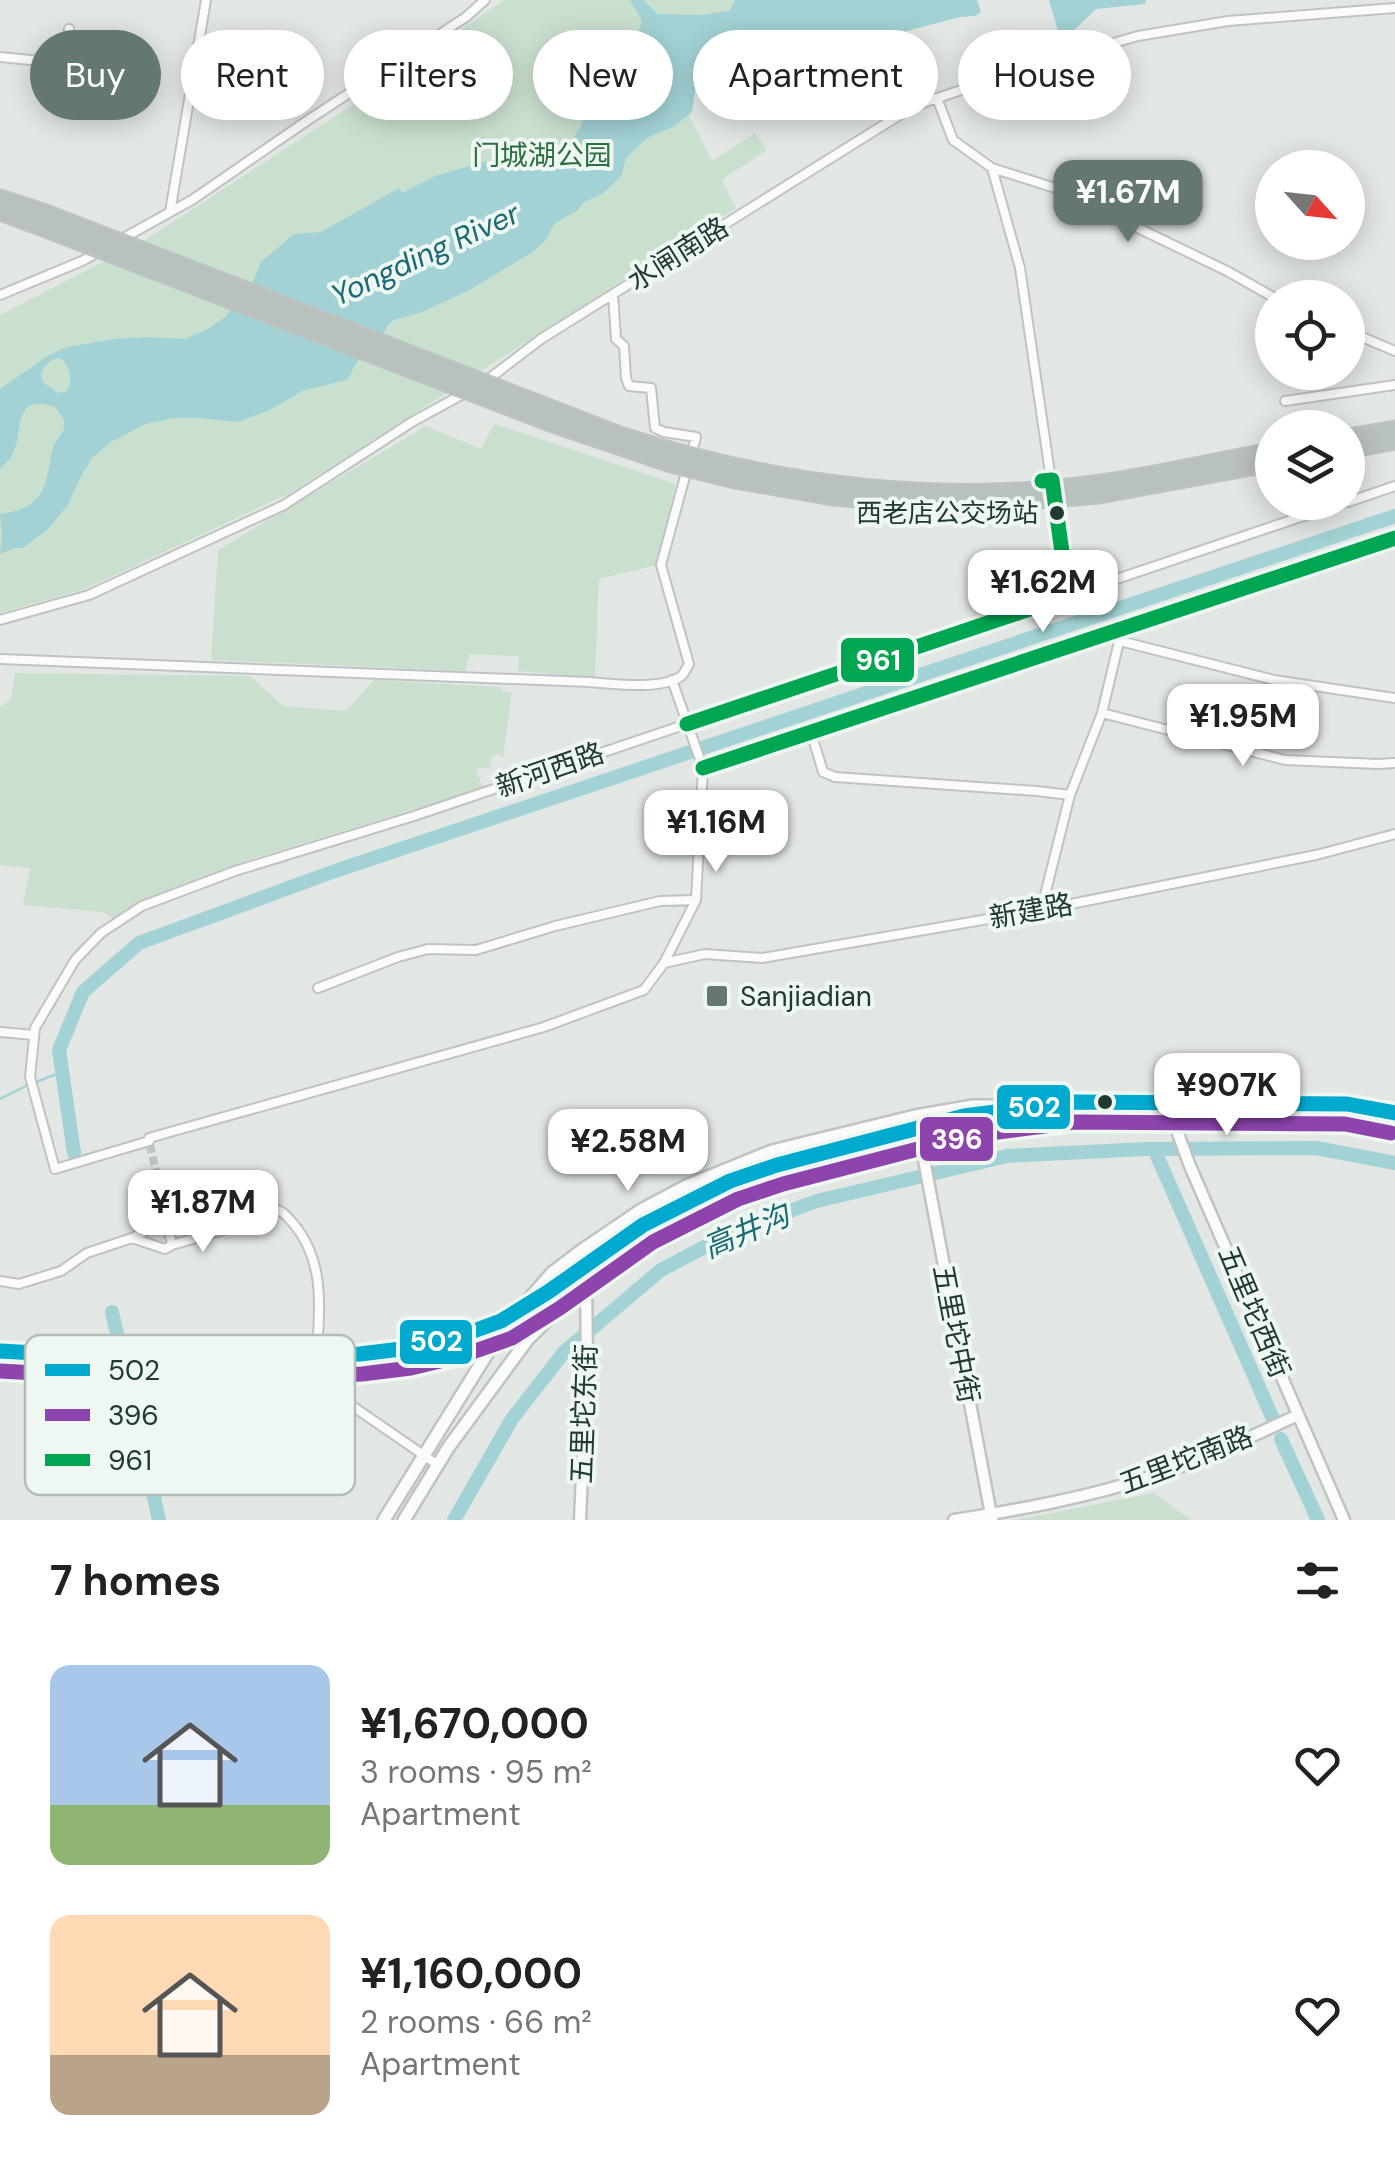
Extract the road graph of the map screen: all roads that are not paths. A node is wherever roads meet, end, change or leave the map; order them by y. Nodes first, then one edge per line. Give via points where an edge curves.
1 (206, 0) edge
2 (485, 0) edge
3 (1395, 8) edge
4 (69, 28) dead end
5 (0, 57) edge
6 (938, 97) edge
7 (938, 103) edge
8 (892, 120) edge
9 (992, 168) junction
10 (0, 198) edge
11 (0, 212) edge
12 (170, 212) junction
13 (1255, 287) edge
14 (614, 294) junction
15 (0, 295) edge
16 (1365, 338) edge
17 (1395, 351) edge
18 (1395, 385) edge
19 (1285, 401) dead end
20 (1395, 429) edge
21 (1365, 434) edge
22 (1395, 441) edge
23 (1365, 447) edge
24 (1255, 454) edge
25 (1255, 466) edge
26 (1395, 486) edge
27 (1365, 496) edge
28 (1293, 520) edge
29 (1395, 538) edge
30 (1068, 596) junction
31 (0, 620) edge
32 (1122, 629) junction
33 (1120, 640) junction
34 (0, 659) edge
35 (672, 680) junction
36 (1395, 698) edge
37 (1102, 712) junction
38 (687, 724) junction
39 (810, 732) junction
40 (1395, 763) edge
41 (703, 768) junction
42 (1070, 795) junction
43 (1395, 834) edge
44 (696, 900) junction
45 (1046, 908) junction
46 (664, 963) junction
47 (318, 988) dead end
48 (0, 1032) edge
49 (34, 1035) junction
50 (1024, 1106) junction
51 (1170, 1109) junction
52 (1395, 1113) edge
53 (1062, 1118) junction
54 (1395, 1130) edge
55 (922, 1156) junction
56 (162, 1198) tunnel mouth
57 (167, 1220) junction
58 (132, 1238) junction
59 (172, 1244) junction
60 (585, 1248) junction
61 (0, 1281) edge
62 (586, 1288) junction
63 (317, 1335) edge
64 (0, 1352) edge
65 (25, 1353) edge
66 (355, 1354) edge
67 (0, 1360) edge
68 (25, 1362) edge
69 (355, 1363) edge
70 (355, 1406) edge
71 (1298, 1415) junction
72 (425, 1456) junction
73 (438, 1465) junction
74 (991, 1517) edge
75 (384, 1520) edge
76 (404, 1520) edge
77 (580, 1520) edge
78 (954, 1520) edge
79 (1344, 1520) edge

1 - 12 street
2 - 12 street
3 - 6 street, 水闸南路 via 1228,21 1138,36 1104,46 1082,62
4 - 5 street via 66,48 51,62
7 - 9 street via 953,140
8 - 14 street, 水闸南路
9 - 13 street via 1055,188
9 - 30 street via 1020,268
10 - 24 highway, bridge via 620,436 783,477 979,493 1097,484
11 - 25 highway, bridge via 550,423 735,480 833,497 978,505 1099,495
12 - 15 street via 82,261
14 - 31 street, 水闸南路 via 284,505 89,595
14 - 35 street via 616,339 624,346 630,386 650,388 655,428 696,436 661,565 689,664
16 - 17 street
18 - 19 street
20 - 21 highway
22 - 23 highway
26 - 27 street, 新河西路
28 - 30 street, 新河西路
29 - 32 street
30 - 38 street, 新河西路
32 - 33 street
32 - 39 street
33 - 36 street via 1274,680
33 - 37 street
34 - 35 street via 636,687
35 - 38 street
37 - 40 street via 1285,760
37 - 42 street
38 - 41 street
38 - 49 street, 新河西路 via 142,906 101,933 76,960
39 - 41 street
39 - 42 street via 823,772 835,778
41 - 44 street
42 - 45 street
43 - 45 street, 新建路
44 - 46 street
44 - 47 street via 554,926 476,950 428,949
45 - 46 street, 新建路 via 762,958 705,954
46 - 49 street, 新河西路 via 644,990 544,1027 55,1169 30,1077
48 - 49 street
50 - 51 main road via 1074,1102
50 - 60 main road via 946,1110 772,1151 686,1186
50 - 66 main road, bridge via 964,1116 730,1181 643,1225 501,1320 456,1338
51 - 52 main road via 1347,1104
51 - 53 main road
51 - 54 main road
51 - 71 street, 五里坨西街
53 - 55 main road via 984,1132
53 - 69 main road, bridge via 980,1123 746,1186 687,1210 498,1333 448,1350
55 - 62 main road via 784,1184 734,1202 665,1236
55 - 74 street, 五里坨中街
56 - 57 street
57 - 58 street
57 - 59 street
58 - 59 street via 164,1249
58 - 61 street via 87,1253 62,1271 18,1284
59 - 63 street via 237,1226 243,1216 270,1208 283,1212 316,1265
60 - 62 street, 五里坨东街
60 - 72 main road via 531,1294
62 - 73 main road via 528,1339
62 - 77 street, 五里坨东街
64 - 65 main road, bridge
67 - 68 main road, bridge
70 - 72 street
71 - 74 street, 五里坨南路 via 1160,1474
71 - 79 street, 五里坨西街
72 - 73 street
72 - 75 main road
73 - 76 main road
74 - 78 street, 五里坨南路

